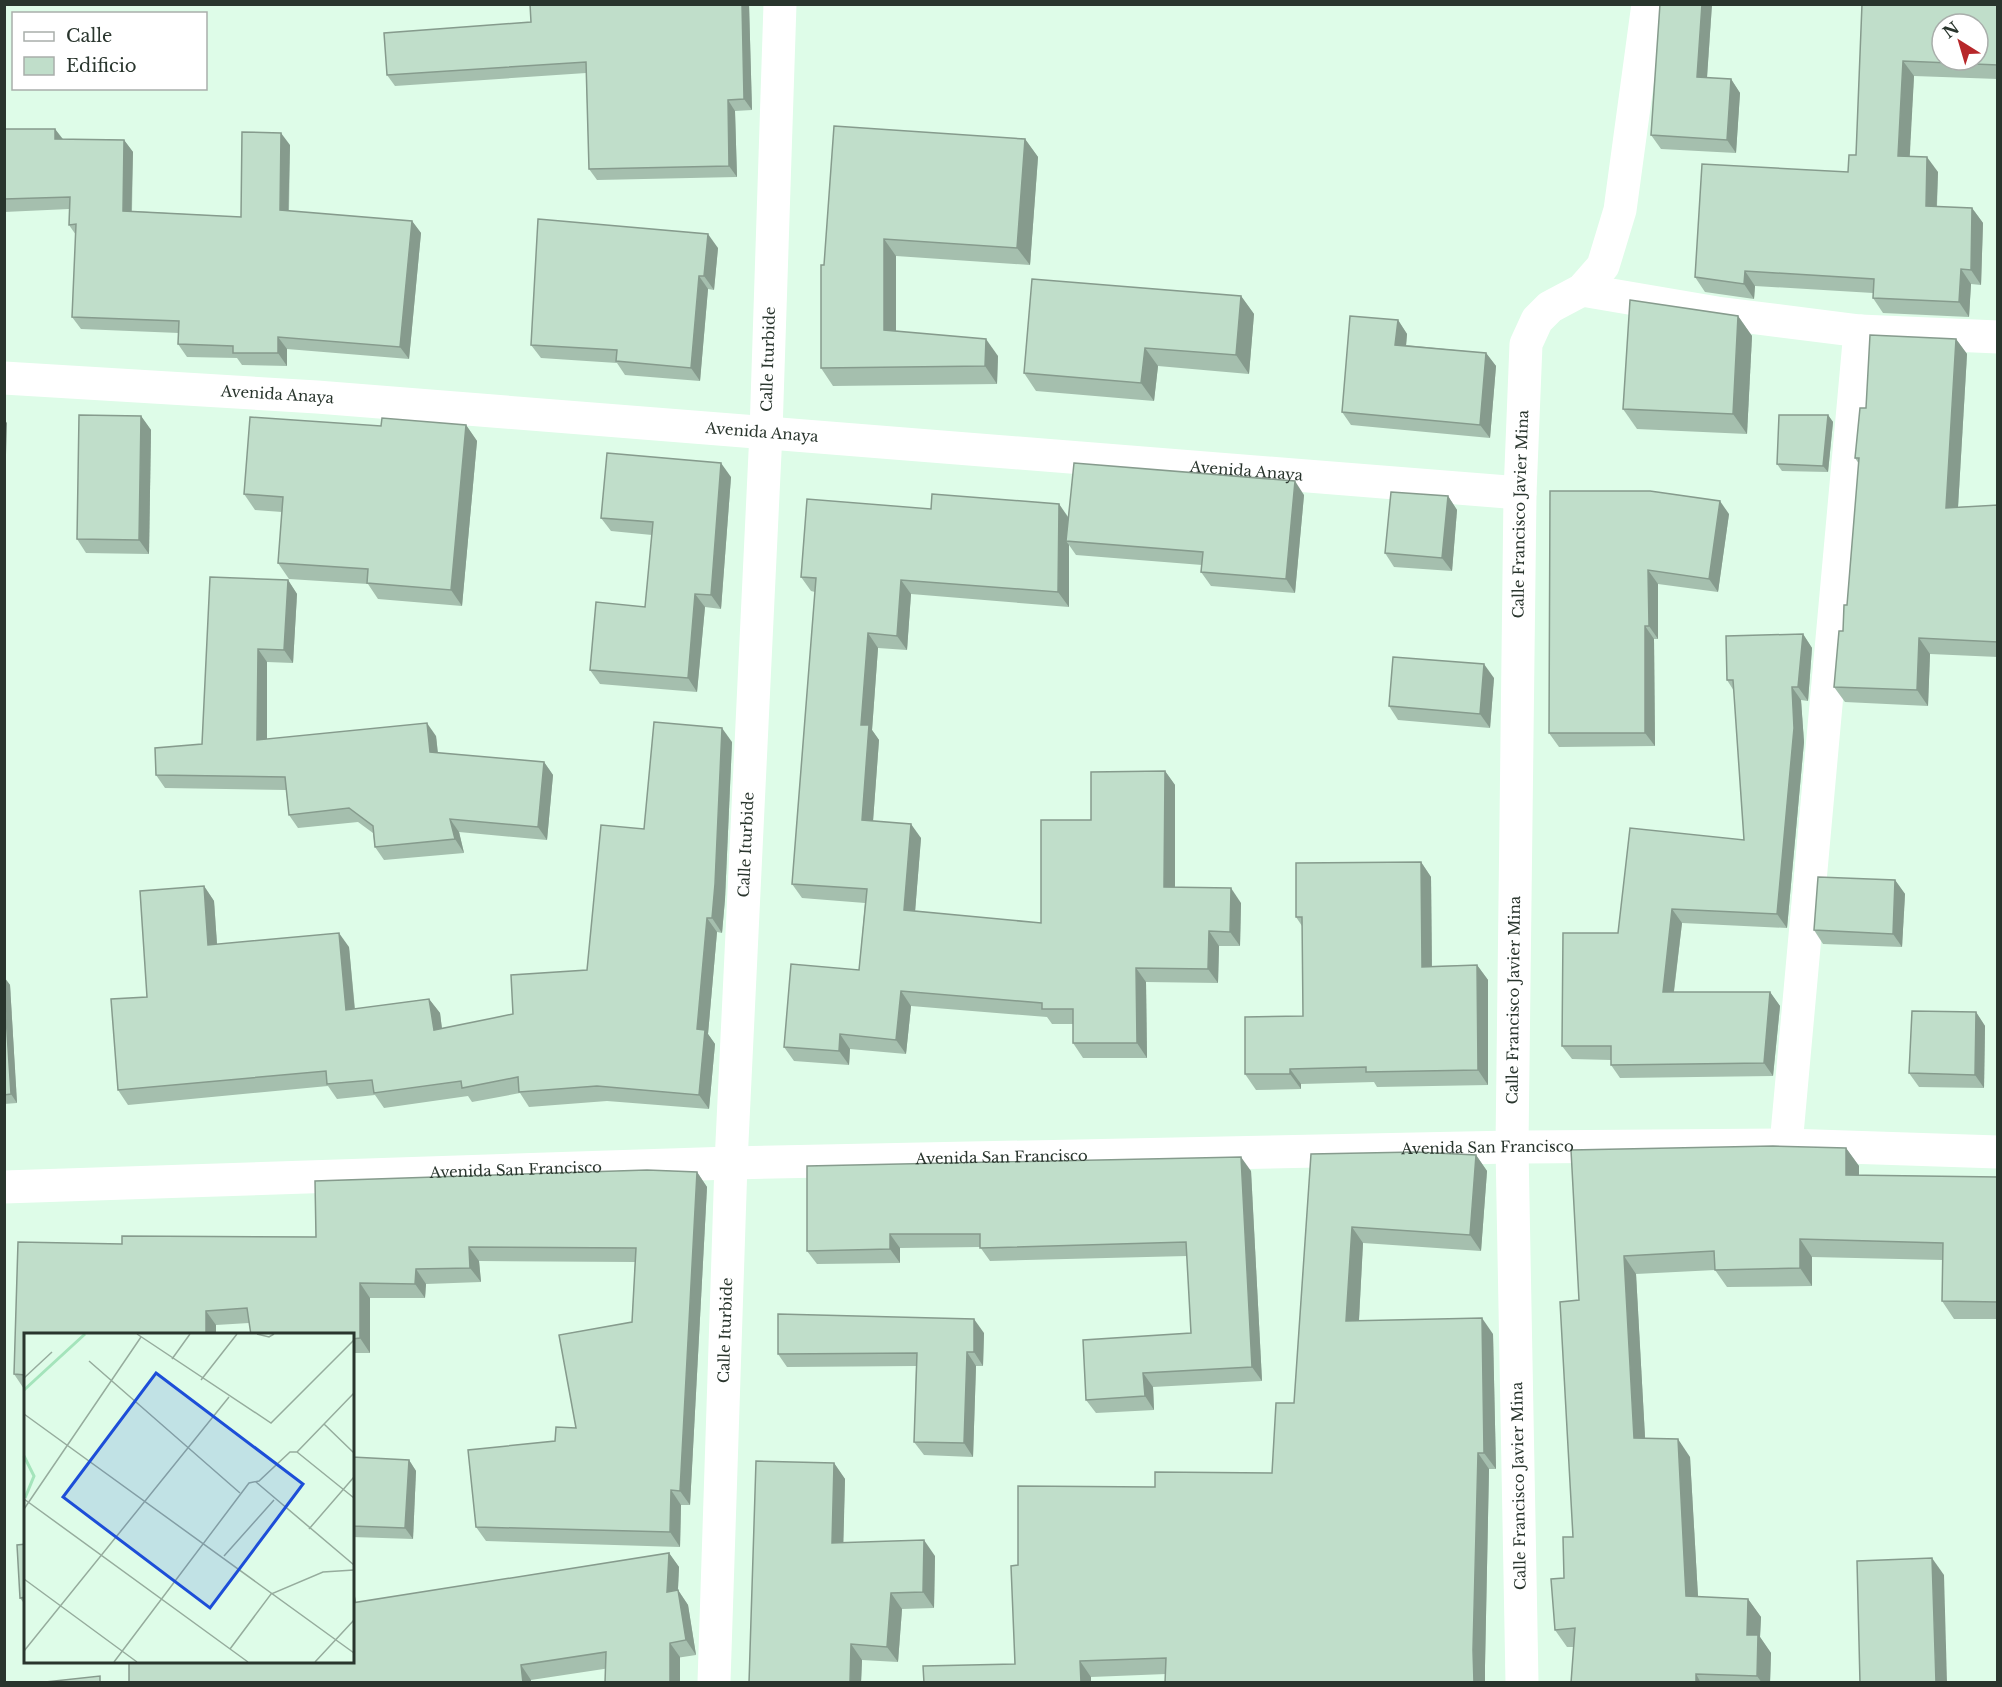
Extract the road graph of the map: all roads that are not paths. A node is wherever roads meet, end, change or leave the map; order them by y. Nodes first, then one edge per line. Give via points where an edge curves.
1 (780, 4) edge
2 (1648, 4) edge
3 (1582, 290) junction
4 (1860, 331) junction
5 (1998, 337) edge
6 (4, 378) edge
7 (766, 432) junction
8 (1520, 493) junction
9 (1786, 1145) junction
10 (1512, 1147) junction
11 (1998, 1152) edge
12 (731, 1163) junction
13 (4, 1187) edge
14 (714, 1683) edge
15 (1522, 1683) edge

1 - 7 street, Calle Iturbide
2 - 3 street via 1620,210 1603,266
3 - 4 street via 1717,313
3 - 8 street, Calle Francisco Javier Mina via 1550,307 1537,320 1526,344
4 - 5 street
4 - 9 street
6 - 7 street, Avenida Anaya via 316,397
7 - 8 street, Avenida Anaya
7 - 12 street, Calle Iturbide
8 - 10 street, Calle Francisco Javier Mina
9 - 10 street, Avenida San Francisco
9 - 11 street, Avenida San Francisco
10 - 12 street, Avenida San Francisco
10 - 15 street, Calle Francisco Javier Mina
12 - 13 street, Avenida San Francisco
12 - 14 street, Calle Iturbide

